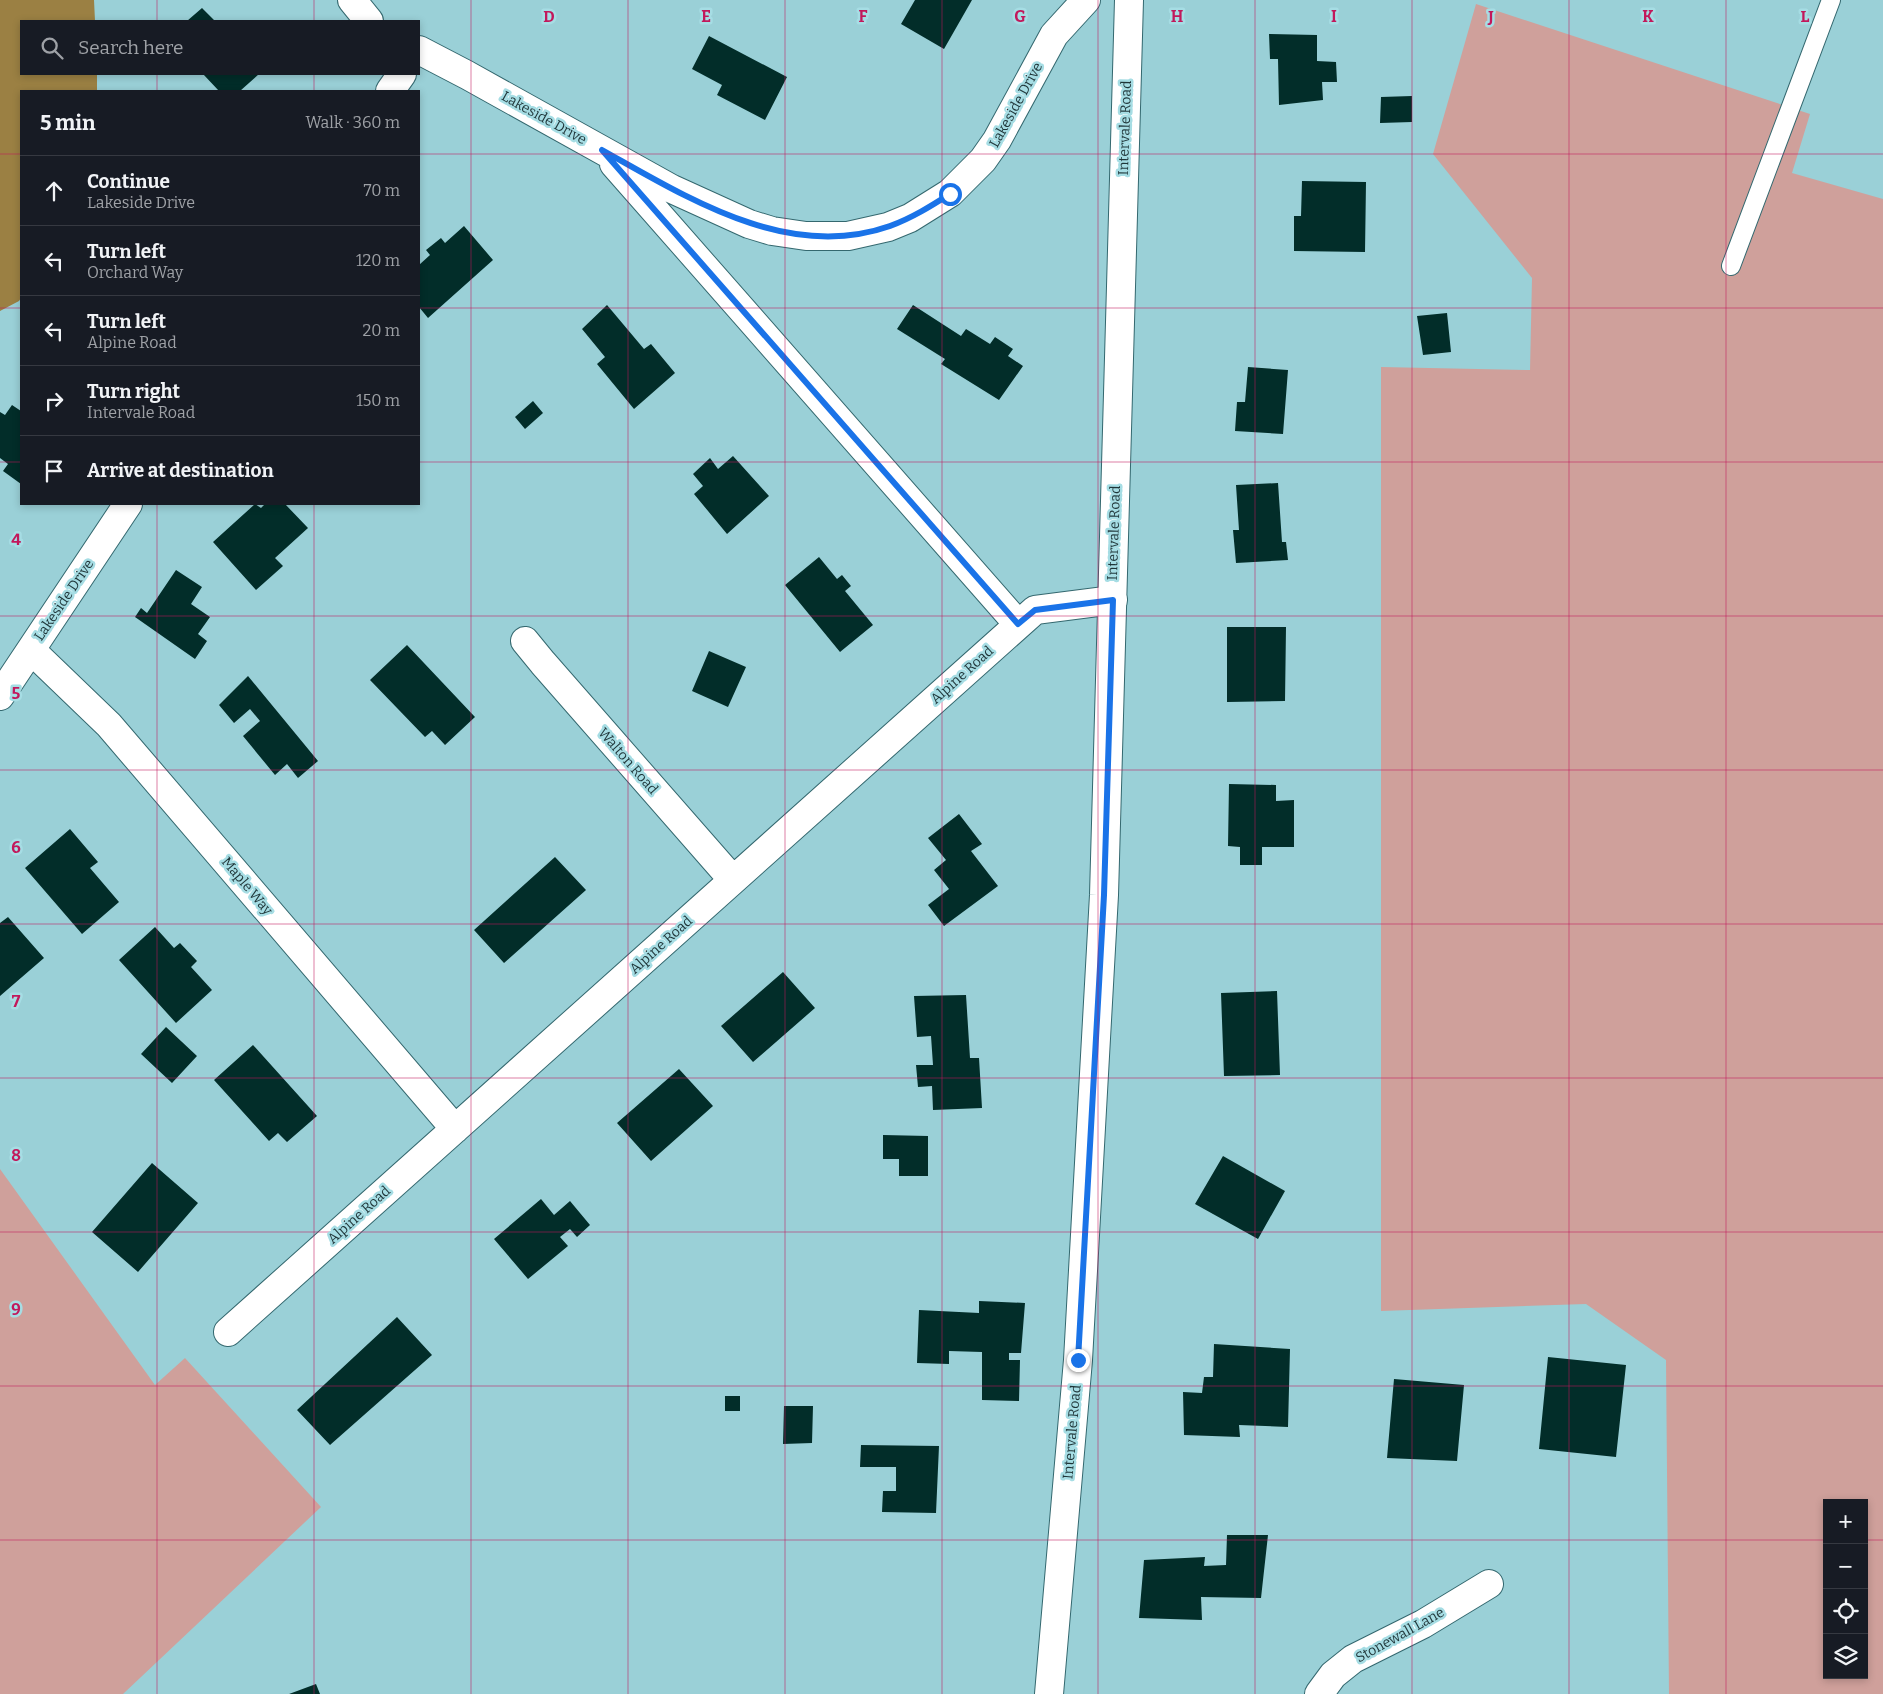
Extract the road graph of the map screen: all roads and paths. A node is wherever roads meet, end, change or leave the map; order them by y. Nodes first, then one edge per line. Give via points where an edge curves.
1 (352, 0) edge
2 (1086, 0) edge
3 (1128, 0) edge
4 (1831, 0) edge
5 (368, 20) edge
6 (420, 51) edge
7 (401, 75) edge
8 (391, 90) edge
9 (602, 150) junction
10 (1732, 266) dead end
11 (127, 505) edge
12 (1113, 600) junction
13 (1018, 624) junction
14 (526, 641) dead end
15 (31, 650) junction
16 (0, 696) edge
17 (733, 880) junction
18 (455, 1129) junction
19 (228, 1332) dead end
20 (1489, 1584) dead end
21 (1049, 1694) edge
22 (1319, 1694) edge

1 - 5 street
2 - 9 street, Lakeside Drive via 1054,35 984,160 950,194 888,227 848,236 806,236 772,231 672,189
3 - 12 street, Intervale Road
4 - 10 lane
6 - 9 street, Lakeside Drive
7 - 8 street
9 - 13 street
11 - 15 street, Lakeside Drive
12 - 13 street, Alpine Road via 1035,610
12 - 21 street, Intervale Road via 1104,895 1078,1360
13 - 17 street, Alpine Road
14 - 17 street, Walton Road
15 - 16 street, Lakeside Drive
15 - 18 street, Maple Way via 109,725
17 - 18 street, Alpine Road
18 - 19 street, Alpine Road
20 - 22 street, Stonewall Lane via 1423,1624 1353,1659 1333,1675

